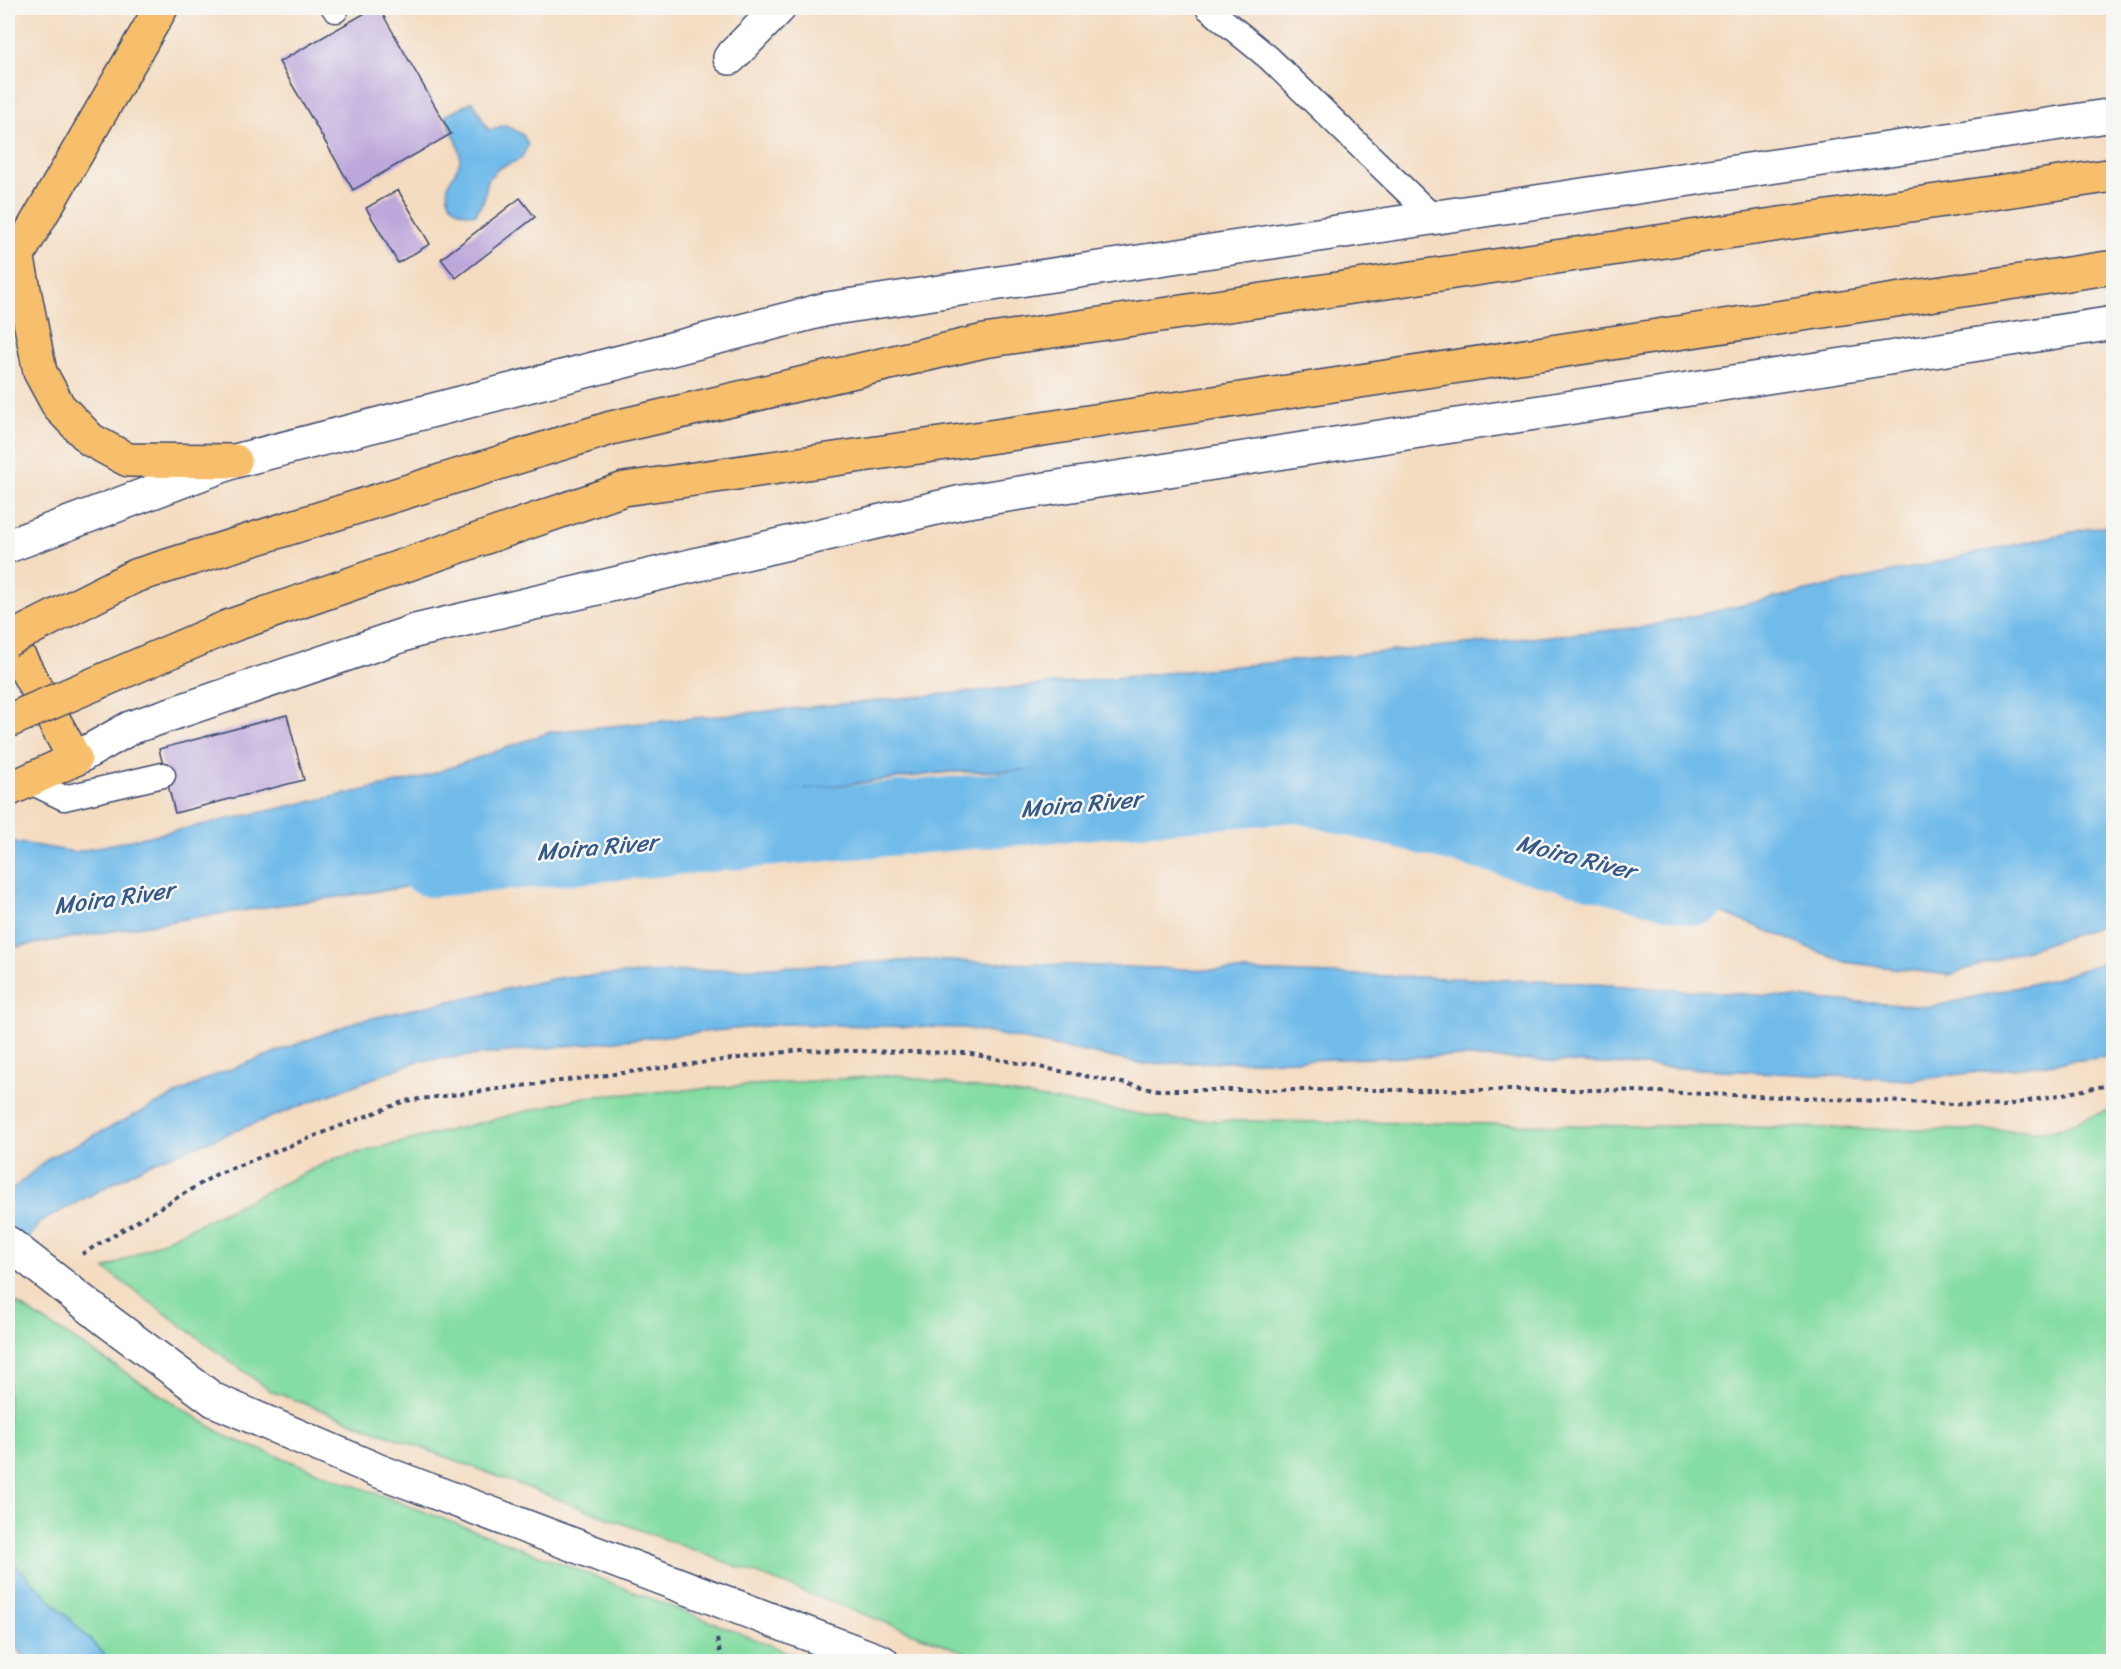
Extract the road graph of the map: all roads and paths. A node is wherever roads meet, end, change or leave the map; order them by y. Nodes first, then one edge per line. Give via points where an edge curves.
1 (161, 8) edge
2 (779, 8) edge
3 (1208, 8) edge
4 (730, 58) dead end
5 (2114, 115) edge
6 (2114, 175) edge
7 (1433, 217) junction
8 (12, 263) edge
9 (2114, 267) edge
10 (8, 292) edge
11 (2114, 323) edge
12 (235, 461) junction
13 (8, 546) edge
14 (8, 639) edge
15 (8, 721) edge
16 (75, 759) junction
17 (163, 775) dead end
18 (18, 785) edge
19 (2114, 1084) edge
20 (8, 1243) edge
21 (48, 1274) junction
22 (882, 1662) edge

1 - 8 main road
2 - 4 street
3 - 7 lane via 1269,58
5 - 7 street
6 - 14 main road, bridge via 984,341 611,428 135,576
7 - 12 street via 827,309
8 - 10 main road
8 - 12 main road via 40,372 59,407 91,440 128,460
9 - 15 main road, bridge via 624,489 230,626
11 - 16 street via 962,502 415,631 130,728
12 - 13 street
14 - 16 main road
16 - 18 main road
17 - 18 lane via 64,798
19 - 21 path via 2003,1106 1610,1090 1158,1090 966,1053 801,1050 405,1101 217,1174
20 - 21 street
21 - 22 street via 214,1400 379,1471

